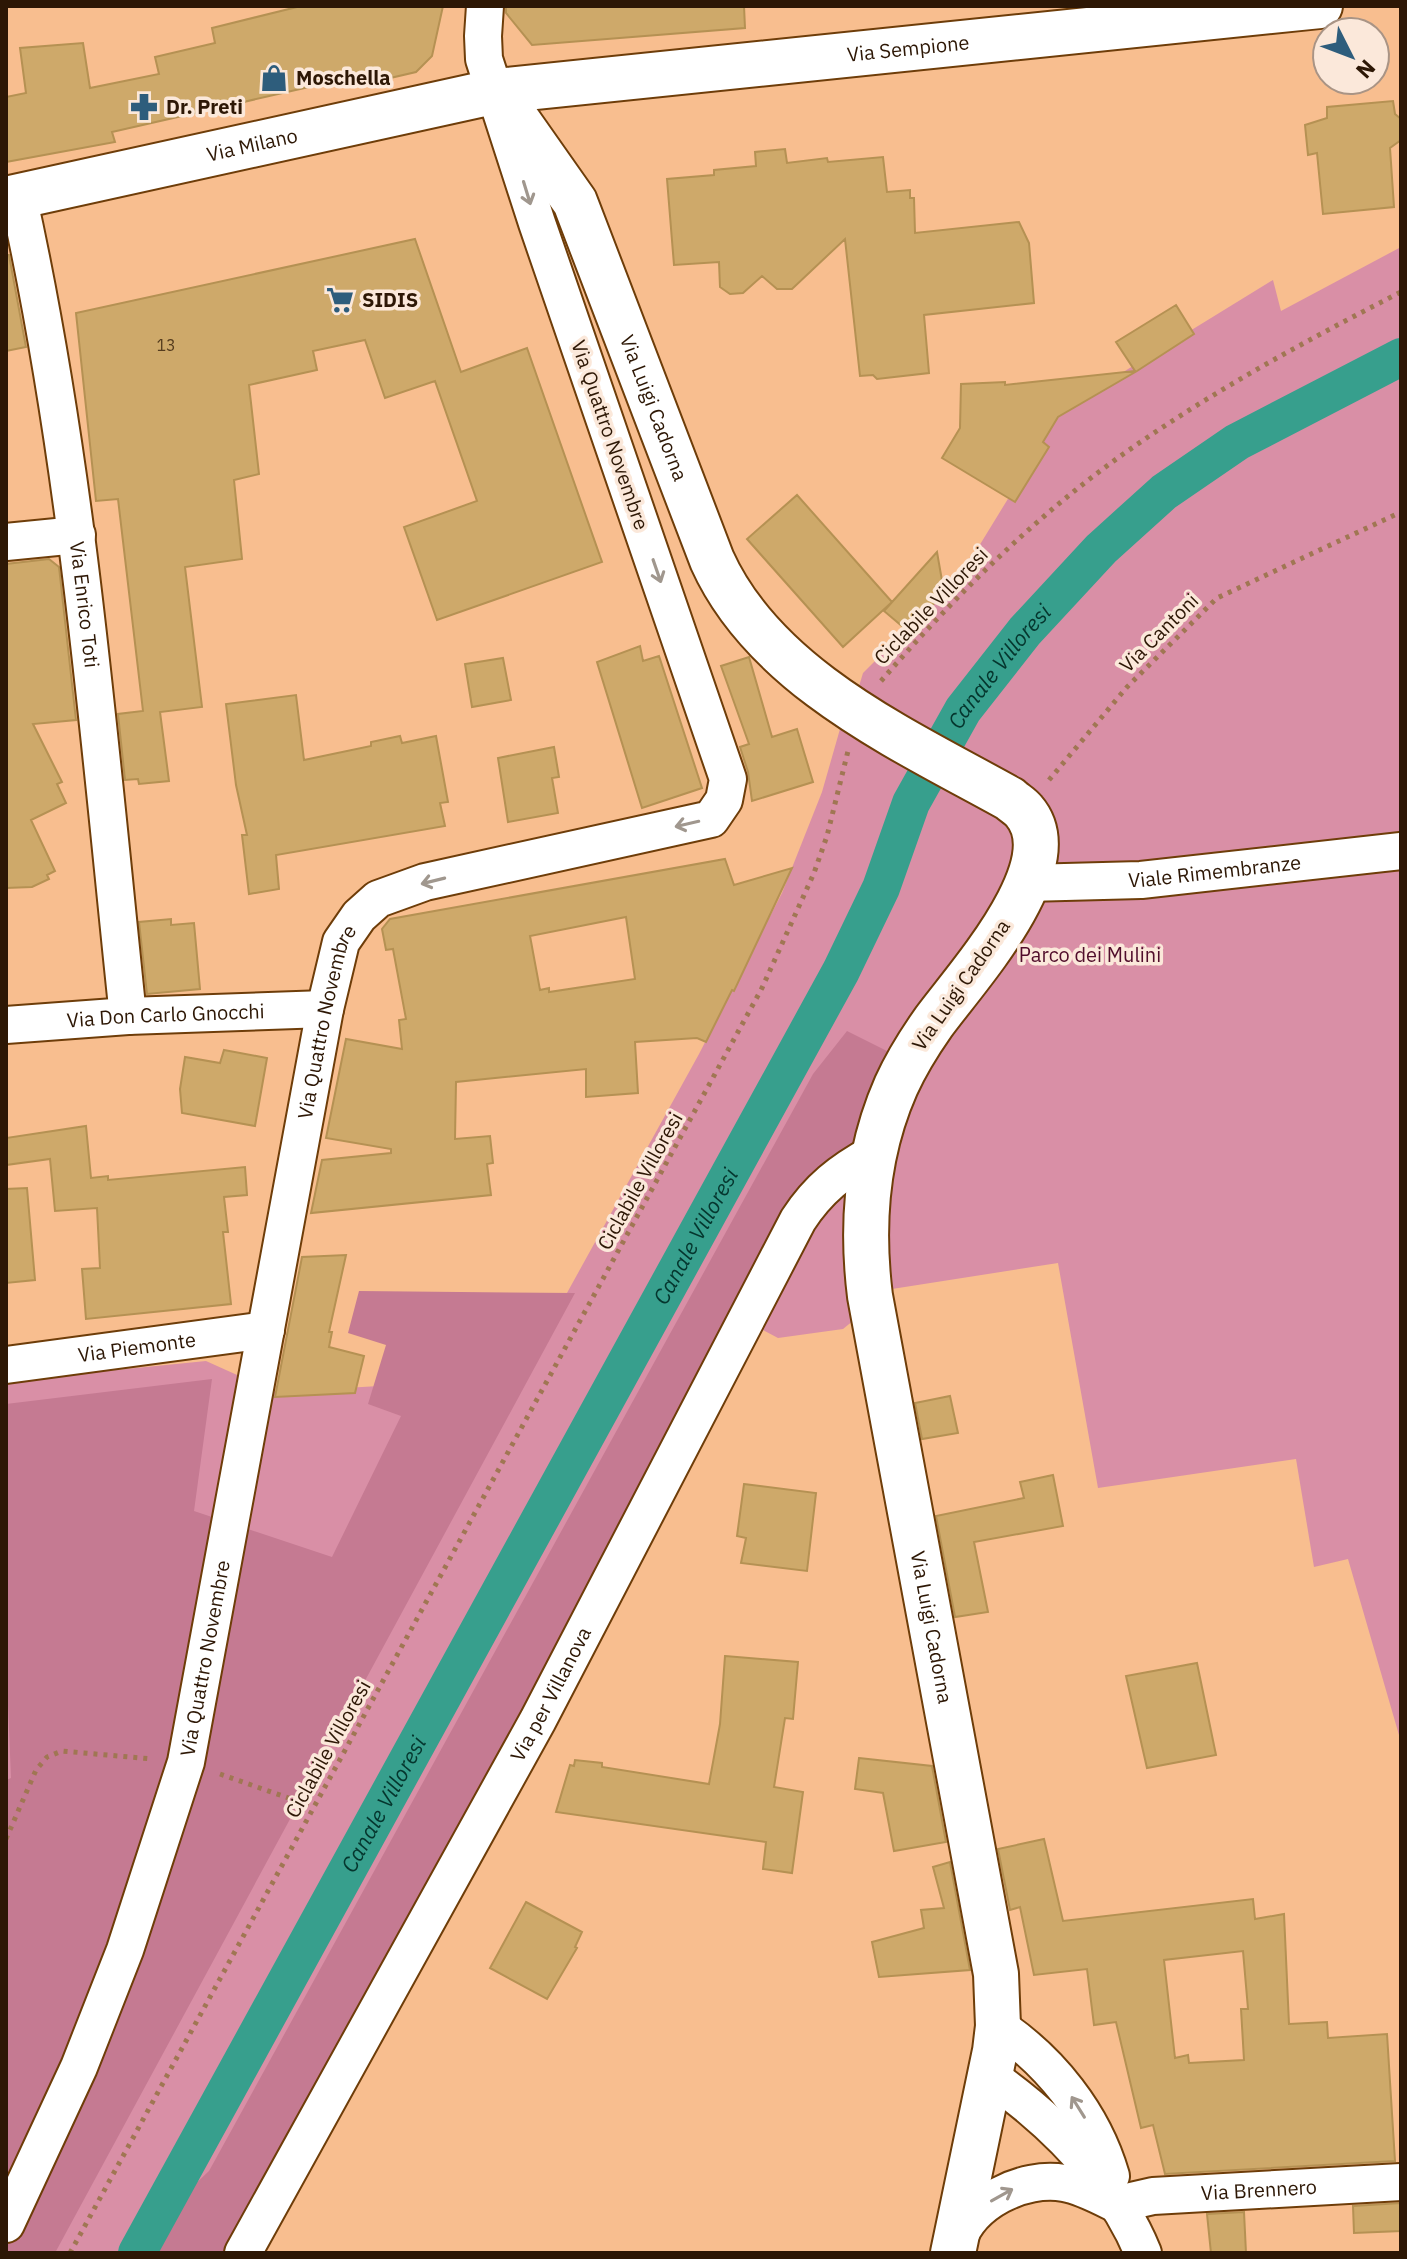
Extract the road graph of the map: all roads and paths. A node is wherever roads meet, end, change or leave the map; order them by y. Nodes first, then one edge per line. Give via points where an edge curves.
1 (485, 6) edge
2 (1320, 6) edge
3 (1266, 8) edge
4 (497, 91) junction
5 (12, 198) edge
6 (1401, 292) edge
7 (1401, 512) edge
8 (77, 535) junction
9 (6, 542) edge
10 (868, 719) junction
11 (1017, 805) junction
12 (1401, 851) edge
13 (1027, 883) junction
14 (325, 1009) junction
15 (128, 1016) junction
16 (6, 1025) edge
17 (874, 1153) junction
18 (266, 1330) junction
19 (6, 1365) edge
20 (998, 2026) junction
21 (991, 2077) junction
22 (1401, 2182) edge
23 (1118, 2204) junction
24 (6, 2224) edge
25 (70, 2253) edge
26 (243, 2253) edge
27 (954, 2253) edge
28 (1143, 2253) edge

1 - 4 street via 484,59
2 - 3 street, Via Sempione
3 - 4 street, Via Sempione
4 - 5 street, Via Milano
4 - 10 street, Via Luigi Cadorna via 575,202 720,578 762,634 804,673
4 -> 14 street, Via Quattro Novembre via 537,223 728,779 724,800 711,819 425,882 378,899 341,942
5 - 8 street, Via Enrico Toti via 37,282
6 - 10 path, Ciclabile Villoresi via 1209,397 1061,502 927,628 876,688
7 - 11 path, Via Cantoni via 1217,598
8 - 9 street
8 - 15 street, Via Enrico Toti
10 - 11 street, Via Luigi Cadorna
10 - 25 path, Ciclabile Villoresi via 814,873 762,988
11 - 13 street, Via Luigi Cadorna via 1032,824 1036,841
12 - 13 street, Viale Rimembranze via 1141,880
13 - 17 street, Via Luigi Cadorna via 998,937 913,1053
14 - 15 street, Via Don Carlo Gnocchi
14 - 18 street, Via Quattro Novembre
15 - 16 street, Via Don Carlo Gnocchi
17 - 20 street, Via Luigi Cadorna via 865,1225 870,1296 992,1949
17 - 26 street, Via per Villanova via 832,1178 798,1220 538,1720
18 - 19 street, Via Piemonte
18 - 24 street, Via Quattro Novembre via 186,1762 119,1965 79,2067
20 - 21 street, Via Luigi Cadorna
23 -> 20 street via 1111,2172 1075,2102 1026,2045
21 - 23 street via 1048,2122
21 - 27 street, Via Luigi Cadorna
22 - 23 street, Via Brennero via 1153,2196
27 -> 23 street, Via Luigi Cadorna via 978,2211 1003,2192 1033,2183 1064,2183
23 - 28 street

